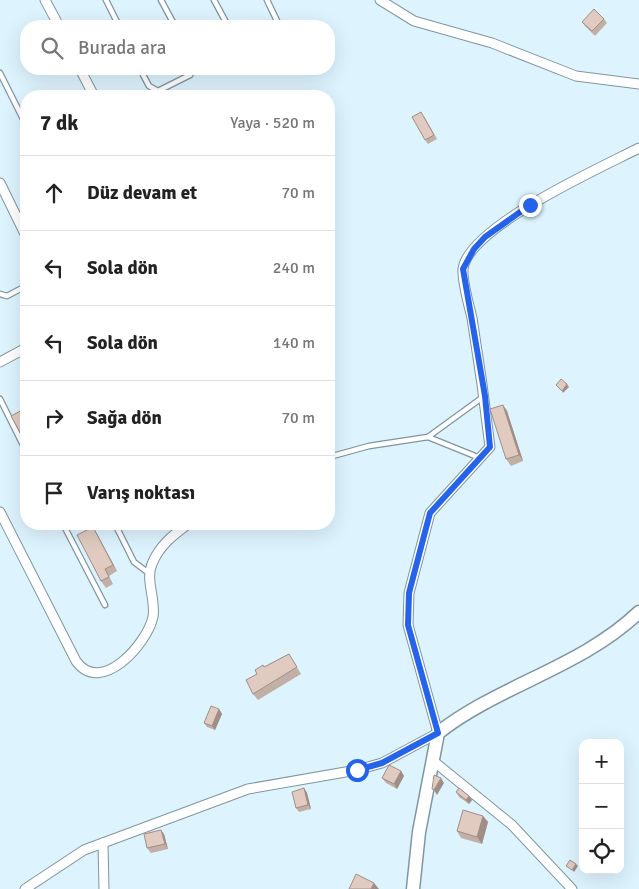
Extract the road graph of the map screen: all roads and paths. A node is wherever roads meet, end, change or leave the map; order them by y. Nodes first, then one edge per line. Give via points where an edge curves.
1 (46, 0) edge
2 (106, 0) edge
3 (161, 0) edge
4 (214, 0) edge
5 (267, 0) edge
6 (380, 0) edge
7 (56, 20) edge
8 (116, 20) edge
9 (172, 20) edge
10 (225, 20) edge
11 (277, 20) edge
12 (0, 73) edge
13 (83, 75) edge
14 (143, 75) edge
15 (190, 75) edge
16 (639, 84) edge
17 (91, 90) edge
18 (156, 90) edge
19 (160, 90) edge
20 (20, 113) edge
21 (639, 148) edge
22 (0, 183) edge
23 (20, 224) edge
24 (20, 289) edge
25 (0, 294) edge
26 (20, 351) edge
27 (0, 362) edge
28 (485, 396) junction
29 (0, 399) edge
30 (428, 437) junction
31 (20, 439) edge
32 (335, 455) edge
33 (480, 458) junction
34 (0, 512) edge
35 (66, 530) edge
36 (118, 530) edge
37 (173, 530) edge
38 (150, 574) junction
39 (105, 605) dead end
40 (639, 612) edge
41 (438, 733) junction
42 (432, 760) junction
43 (103, 843) junction
44 (25, 889) edge
45 (104, 889) edge
46 (413, 889) edge
47 (572, 889) edge

1 - 7 street
2 - 8 lane
3 - 9 lane
4 - 10 lane
5 - 11 lane
6 - 16 street via 414,21 492,43 576,76
12 - 20 lane
13 - 17 street
14 - 18 lane via 149,86
15 - 19 lane
21 - 28 street via 530,205 485,237 474,249 463,269
22 - 23 street
24 - 25 lane via 7,296
26 - 27 street
28 - 30 lane
28 - 33 street via 490,447
29 - 31 lane
30 - 32 lane via 369,446
30 - 33 lane
33 - 41 street via 430,513 409,593 408,625
34 - 38 street via 76,661 86,671 101,673 120,663 143,640 154,609
35 - 39 lane
36 - 38 lane via 134,562
37 - 38 street via 151,565
40 - 41 street via 625,626 569,660 459,717
41 - 42 street
41 - 43 street via 382,763 248,789
42 - 46 street
42 - 47 street via 512,825
43 - 44 street via 84,850
43 - 45 street

